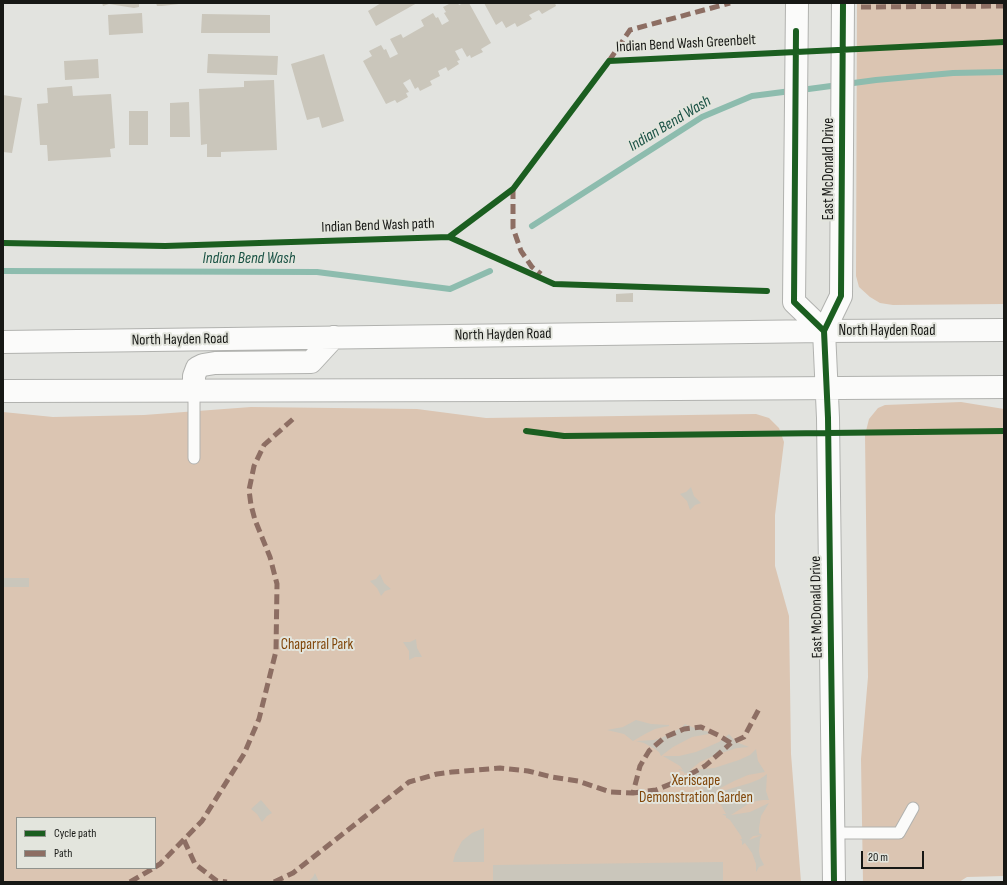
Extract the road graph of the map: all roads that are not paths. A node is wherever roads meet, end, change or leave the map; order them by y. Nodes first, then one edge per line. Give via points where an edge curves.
1 (797, 6) edge
2 (843, 7) edge
3 (1004, 330) edge
4 (824, 331) junction
5 (334, 337) junction
6 (3, 342) edge
7 (826, 387) junction
8 (1004, 387) edge
9 (194, 390) junction
10 (3, 391) edge
11 (194, 458) dead end
12 (913, 808) dead end
13 (834, 833) junction
14 (834, 882) edge

1 - 4 main road via 794,302
2 - 4 main road, East McDonald Drive via 841,296
3 - 4 main road, North Hayden Road
4 - 5 main road, North Hayden Road
4 - 7 main road, East McDonald Drive
5 - 6 main road, North Hayden Road
5 - 9 main road via 311,362 203,365 197,368 194,376
7 - 8 main road
7 - 9 main road
7 - 13 main road, East McDonald Drive
9 - 10 main road
9 - 11 lane
12 - 13 lane via 899,833
13 - 14 main road, East McDonald Drive

